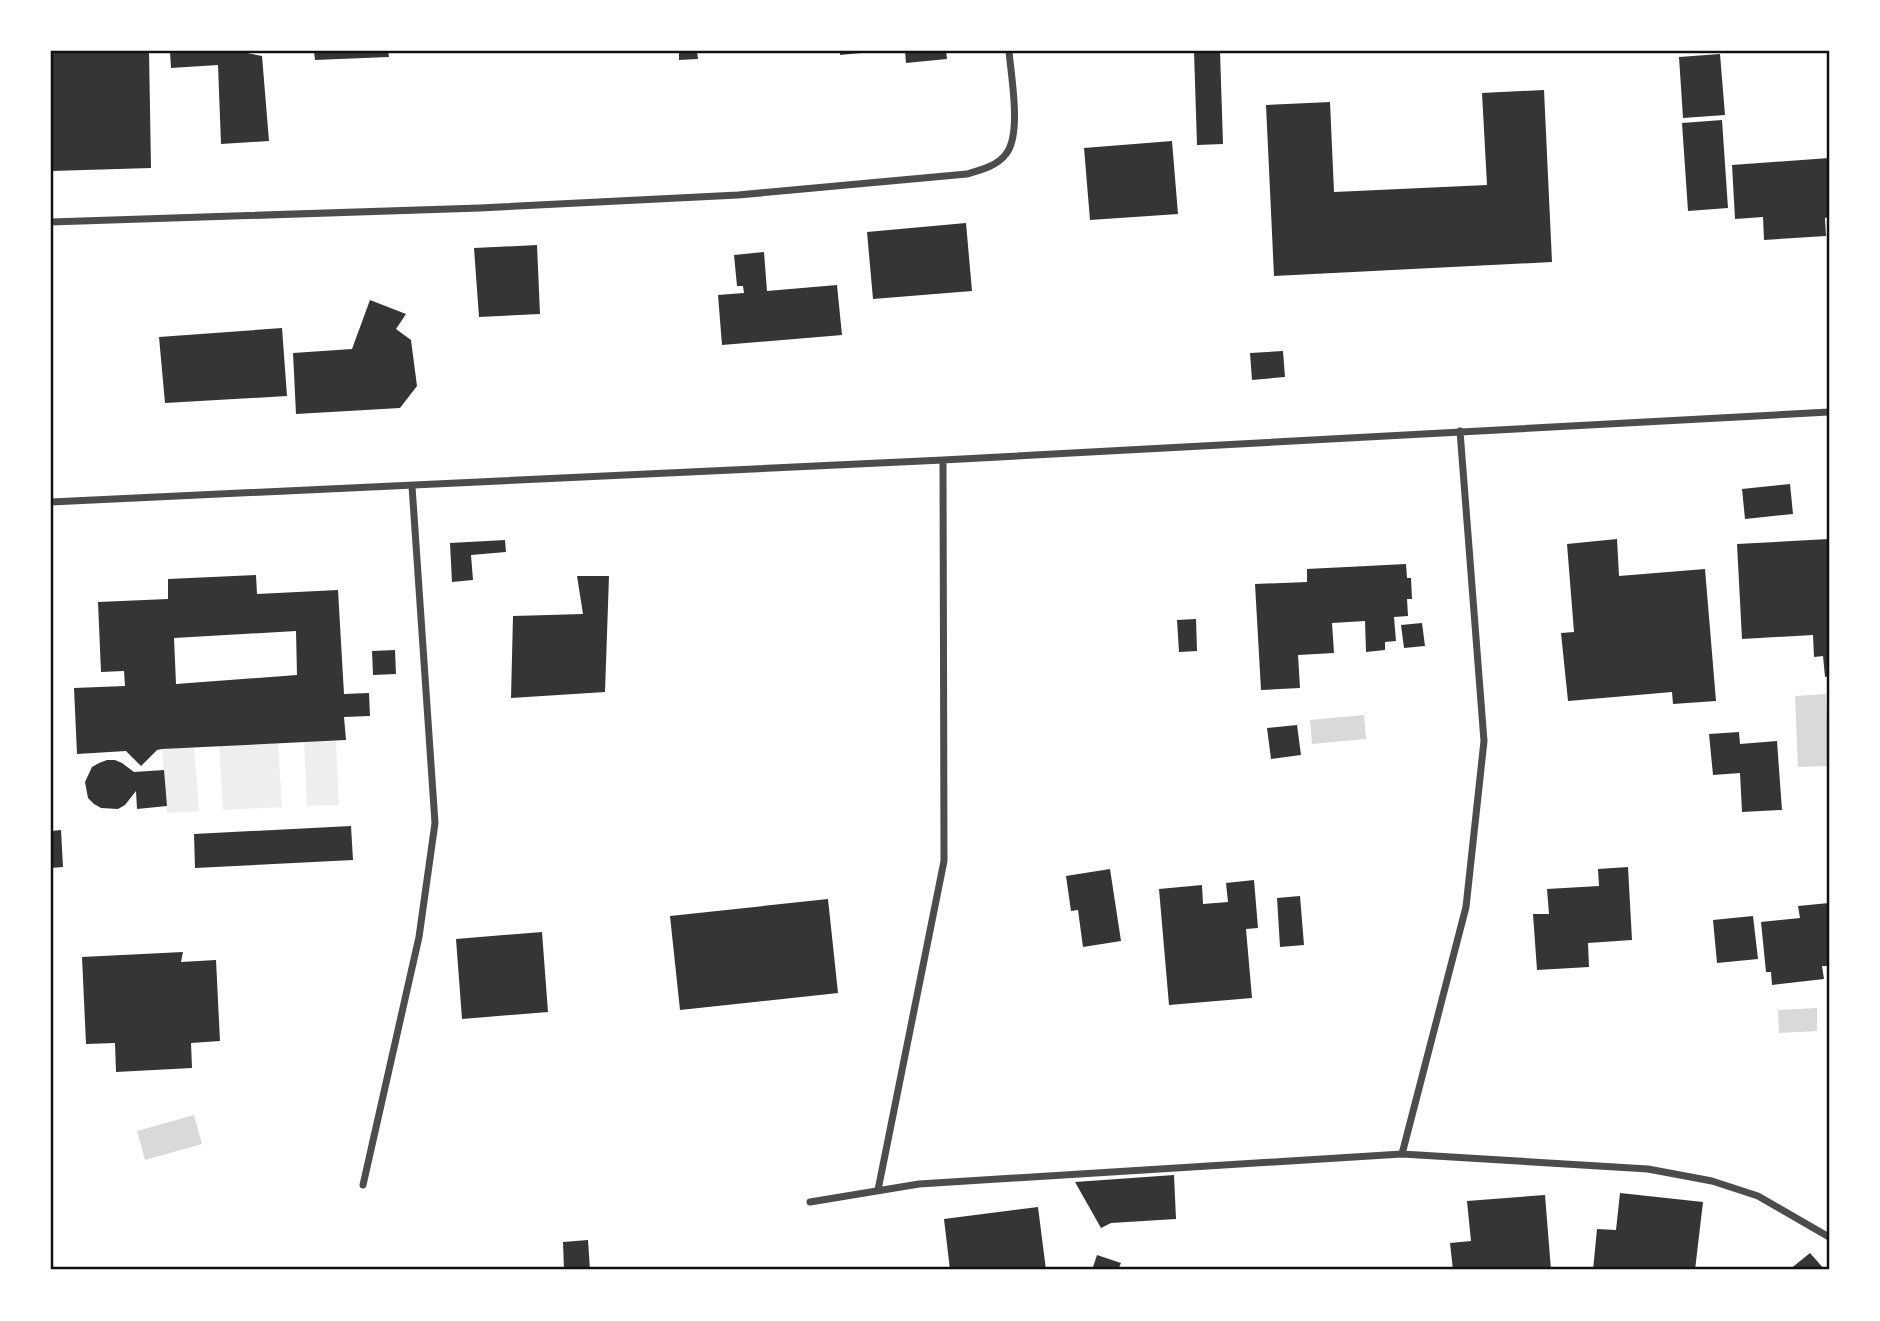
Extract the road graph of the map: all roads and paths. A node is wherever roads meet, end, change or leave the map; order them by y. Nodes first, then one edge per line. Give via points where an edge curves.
1 (1009, 51) edge
2 (51, 222) edge
3 (1829, 412) edge
4 (1460, 431) junction
5 (943, 460) junction
6 (412, 486) junction
7 (51, 502) edge
8 (1402, 1154) junction
9 (363, 1185) dead end
10 (878, 1189) junction
11 (810, 1202) dead end
12 (1829, 1237) edge

1 - 2 street via 1015,128 1010,147 1001,159 967,174 738,195
3 - 4 street
4 - 5 street
4 - 8 street via 1484,741 1466,907
5 - 6 street
5 - 10 street via 944,862
6 - 7 street
6 - 9 street via 435,823 419,937
8 - 10 street
8 - 12 street via 1648,1168 1758,1196
10 - 11 street

